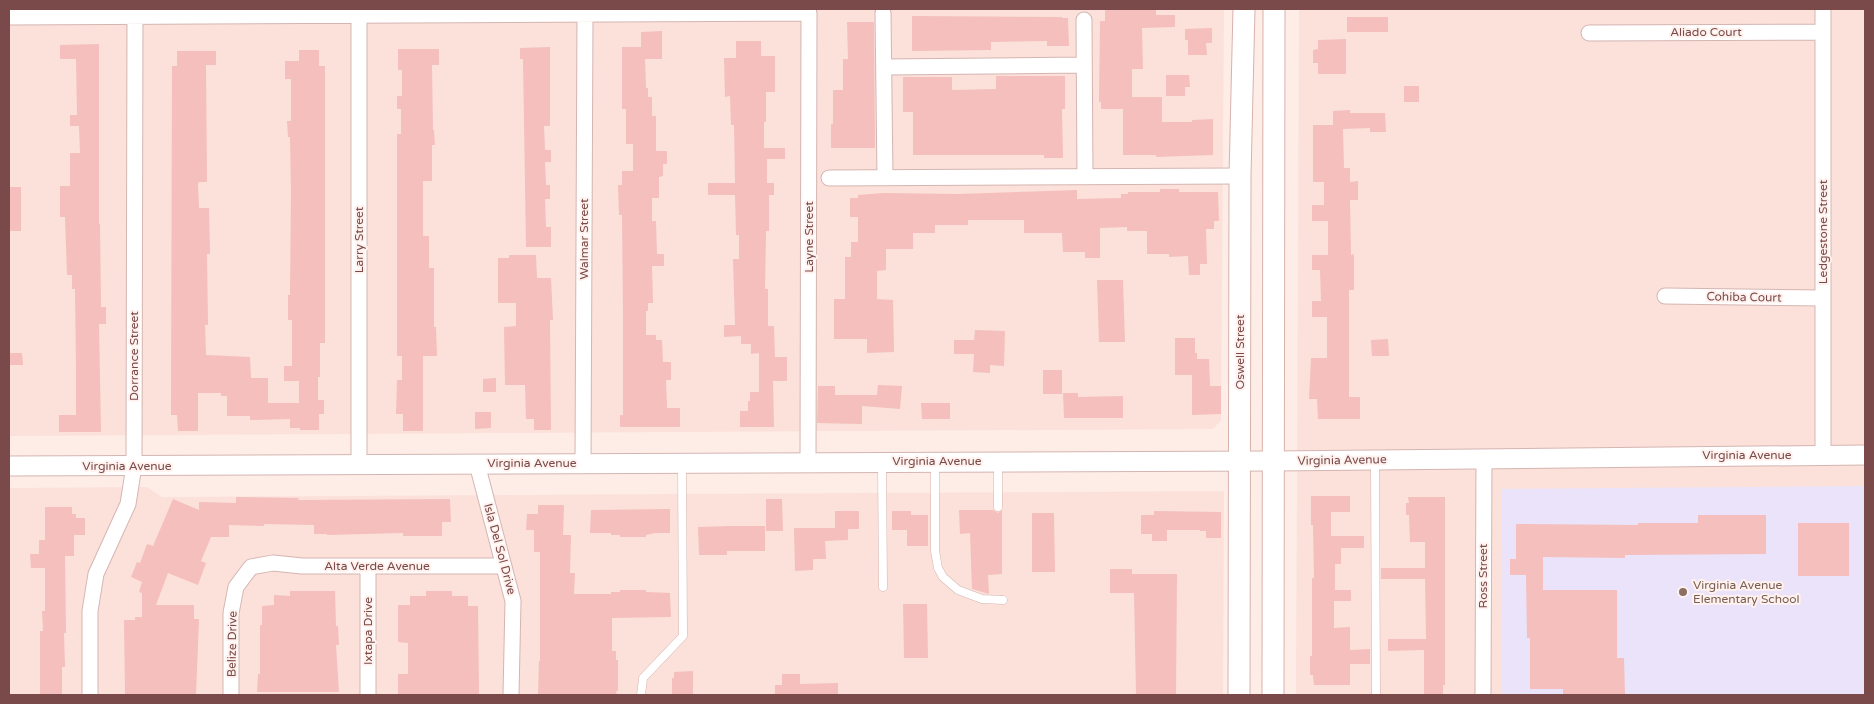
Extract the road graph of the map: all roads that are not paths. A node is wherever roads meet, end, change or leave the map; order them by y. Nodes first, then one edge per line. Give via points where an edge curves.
1 (1244, 9) edge
2 (1260, 9) edge
3 (1274, 9) edge
4 (1823, 9) edge
5 (883, 12) dead end
6 (135, 13) edge
7 (585, 14) junction
8 (359, 15) junction
9 (9, 18) edge
10 (1084, 20) dead end
11 (1823, 32) junction
12 (1589, 33) dead end
13 (1084, 65) junction
14 (884, 67) junction
15 (1274, 100) junction
16 (1240, 176) junction
17 (1085, 177) junction
18 (829, 178) dead end
19 (885, 178) junction
20 (1665, 296) dead end
21 (1823, 298) junction
22 (1865, 454) edge
23 (1823, 455) junction
24 (1484, 458) junction
25 (1375, 459) junction
26 (998, 461) junction
27 (1241, 461) junction
28 (1274, 461) junction
29 (682, 462) junction
30 (808, 462) junction
31 (882, 462) junction
32 (935, 462) junction
33 (583, 463) junction
34 (359, 464) junction
35 (477, 464) junction
36 (9, 466) edge
37 (134, 466) junction
38 (998, 507) dead end
39 (368, 566) junction
40 (504, 566) junction
41 (251, 567) joint
42 (883, 587) dead end
43 (1003, 600) dead end
44 (90, 695) edge
45 (231, 695) edge
46 (368, 695) edge
47 (511, 695) edge
48 (641, 695) edge
49 (1240, 695) edge
50 (1273, 695) edge
51 (1376, 695) edge
52 (1483, 695) edge

1 - 16 main road, Oswell Street
2 - 15 main road
3 - 15 main road
4 - 11 street, Ledgestone Street
5 - 14 street
6 - 8 street
6 - 9 street
6 - 37 street, Dorrance Street
7 - 8 street
7 - 30 street, Layne Street via 809,13
7 - 33 street, Walmar Street
8 - 34 street, Larry Street
10 - 13 street
11 - 12 street, Aliado Court
11 - 21 street, Ledgestone Street
13 - 14 street
13 - 17 street
14 - 19 street
15 - 28 main road
16 - 17 street
16 - 27 main road, Oswell Street
17 - 19 street
18 - 19 street
20 - 21 street, Cohiba Court
21 - 23 street, Ledgestone Street
22 - 23 street, Virginia Avenue
23 - 24 street, Virginia Avenue
24 - 25 street, Virginia Avenue
24 - 52 street, Ross Street
25 - 28 street, Virginia Avenue
25 - 51 lane
26 - 27 street, Virginia Avenue
26 - 32 street, Virginia Avenue
26 - 38 lane
27 - 28 street, Virginia Avenue
27 - 49 main road, Oswell Street
28 - 50 main road
29 - 30 street, Virginia Avenue
29 - 33 street, Virginia Avenue
29 - 48 lane via 683,636 643,678
30 - 31 street, Virginia Avenue
31 - 32 street, Virginia Avenue
31 - 42 lane
32 - 43 lane via 935,551 938,568 958,590 982,599
33 - 35 street, Virginia Avenue
34 - 35 street, Virginia Avenue
34 - 37 street, Virginia Avenue
35 - 40 street, Isla Del Sol Drive
36 - 37 street, Virginia Avenue
37 - 44 street, Dorrance Street via 128,504 96,574 90,611
39 - 40 street, Alta Verde Avenue
39 - 41 street, Alta Verde Avenue via 273,563
39 - 46 street, Ixtapa Drive
40 - 47 street, Isla Del Sol Drive via 513,601
41 - 45 street, Belize Drive via 236,587 231,613

